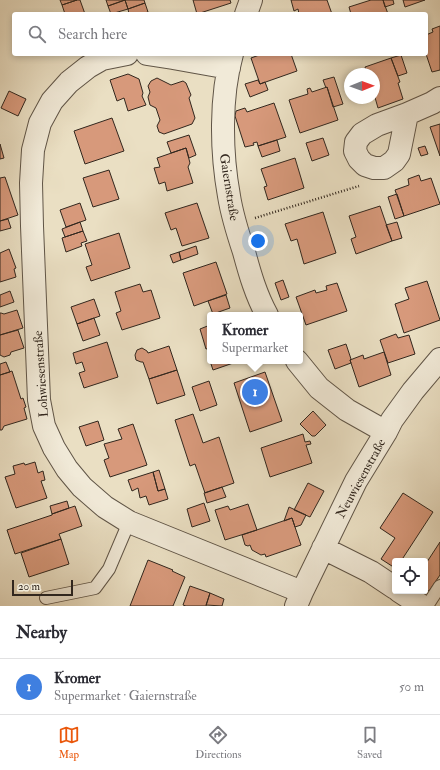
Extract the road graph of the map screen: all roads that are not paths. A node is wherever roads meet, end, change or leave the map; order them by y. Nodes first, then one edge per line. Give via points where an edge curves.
1 (251, 0) edge
2 (247, 12) edge
3 (117, 56) edge
4 (160, 56) edge
5 (230, 61) edge
6 (440, 98) edge
7 (407, 114) junction
8 (266, 312) edge
9 (440, 359) edge
10 (299, 364) edge
11 (386, 432) junction
12 (129, 522) junction
13 (323, 548) junction
14 (392, 586) edge
15 (440, 586) edge
16 (404, 594) edge
17 (46, 598) dead end
18 (299, 599) edge
19 (422, 606) edge
20 (427, 606) edge

1 - 2 street
3 - 12 street, Lohwiesenstraße via 102,59 88,67 69,82 52,101 36,136 31,183 39,400 44,426 54,448 82,486 104,507
4 - 5 street
5 - 8 street, Gaiernstraße via 223,133 229,197 252,281
6 - 7 street
7 - 7 street via 377,125 362,134 356,142 355,151 365,165 384,168 394,161 399,154
9 - 11 street, Neuwiesenstraße via 413,391
10 - 11 street via 319,388 347,410
11 - 13 street, Neuwiesenstraße via 356,481
12 - 17 lane via 109,569 96,588
12 - 18 street, Lohwiesenstraße
13 - 14 street via 371,572
13 - 18 street, Neuwiesenstraße
15 - 20 lane
16 - 19 street

